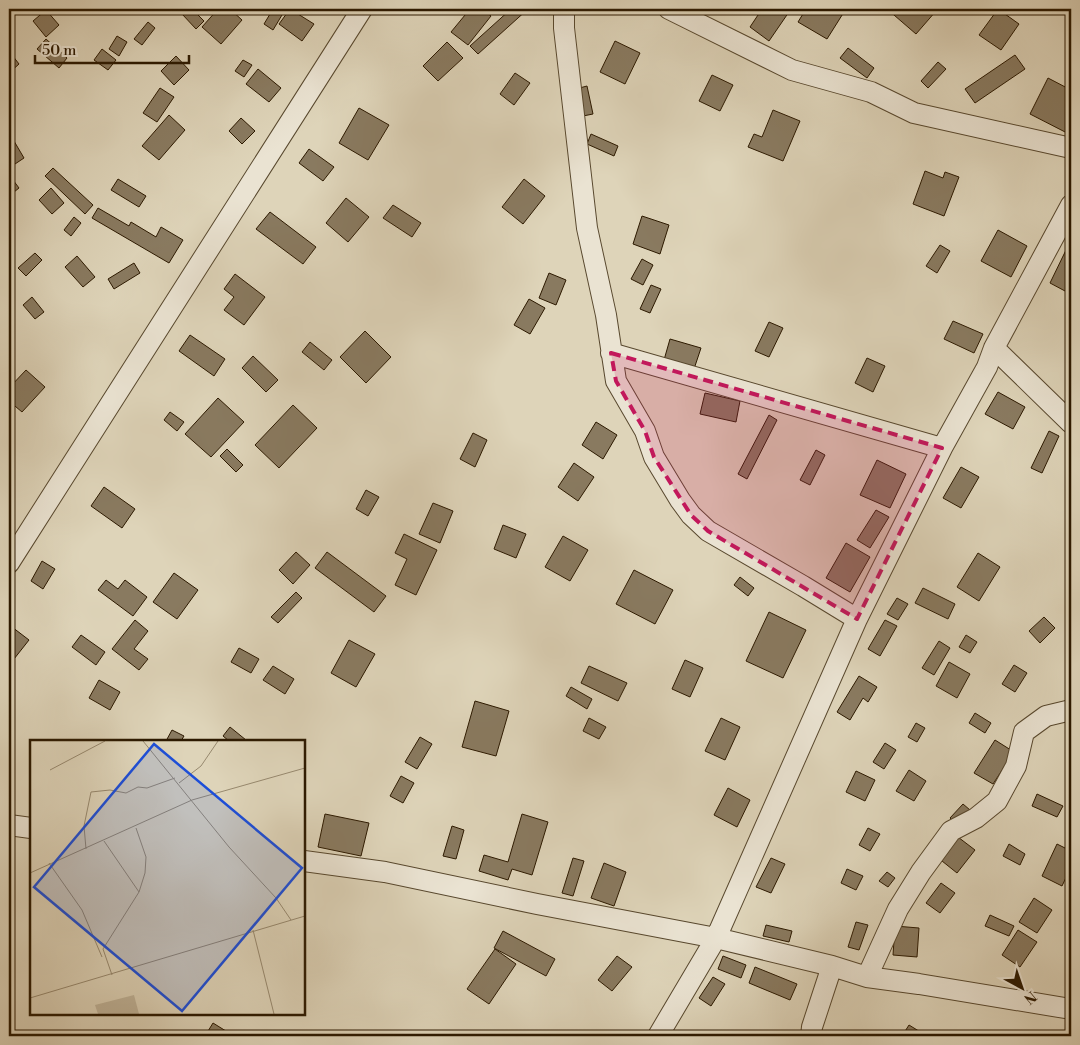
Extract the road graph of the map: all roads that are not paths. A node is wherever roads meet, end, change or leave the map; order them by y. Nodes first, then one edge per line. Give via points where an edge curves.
1 (362, 9) edge
2 (564, 9) edge
3 (669, 9) edge
4 (1071, 148) edge
5 (1071, 205) edge
6 (994, 348) junction
7 (611, 353) junction
8 (1071, 423) edge
9 (942, 448) junction
10 (9, 563) edge
11 (857, 619) junction
12 (1071, 710) edge
13 (9, 825) edge
14 (30, 828) edge
15 (305, 861) edge
16 (716, 938) junction
17 (832, 966) junction
18 (867, 977) junction
19 (1071, 1009) edge
20 (658, 1036) edge
21 (811, 1036) edge

1 - 10 street
2 - 7 street via 587,228
3 - 4 street via 792,70 871,92 914,113
5 - 6 street
6 - 8 street
6 - 9 street via 987,367
7 - 9 street
7 - 11 street via 616,381 645,431 654,457 691,515 708,531
9 - 11 street
11 - 16 street
12 - 18 street via 1046,716 1024,732 1016,766 997,801 976,818 951,831 898,908
13 - 14 street
15 - 16 street via 385,872
16 - 17 street
16 - 20 street
17 - 18 street
17 - 21 street
18 - 19 street

